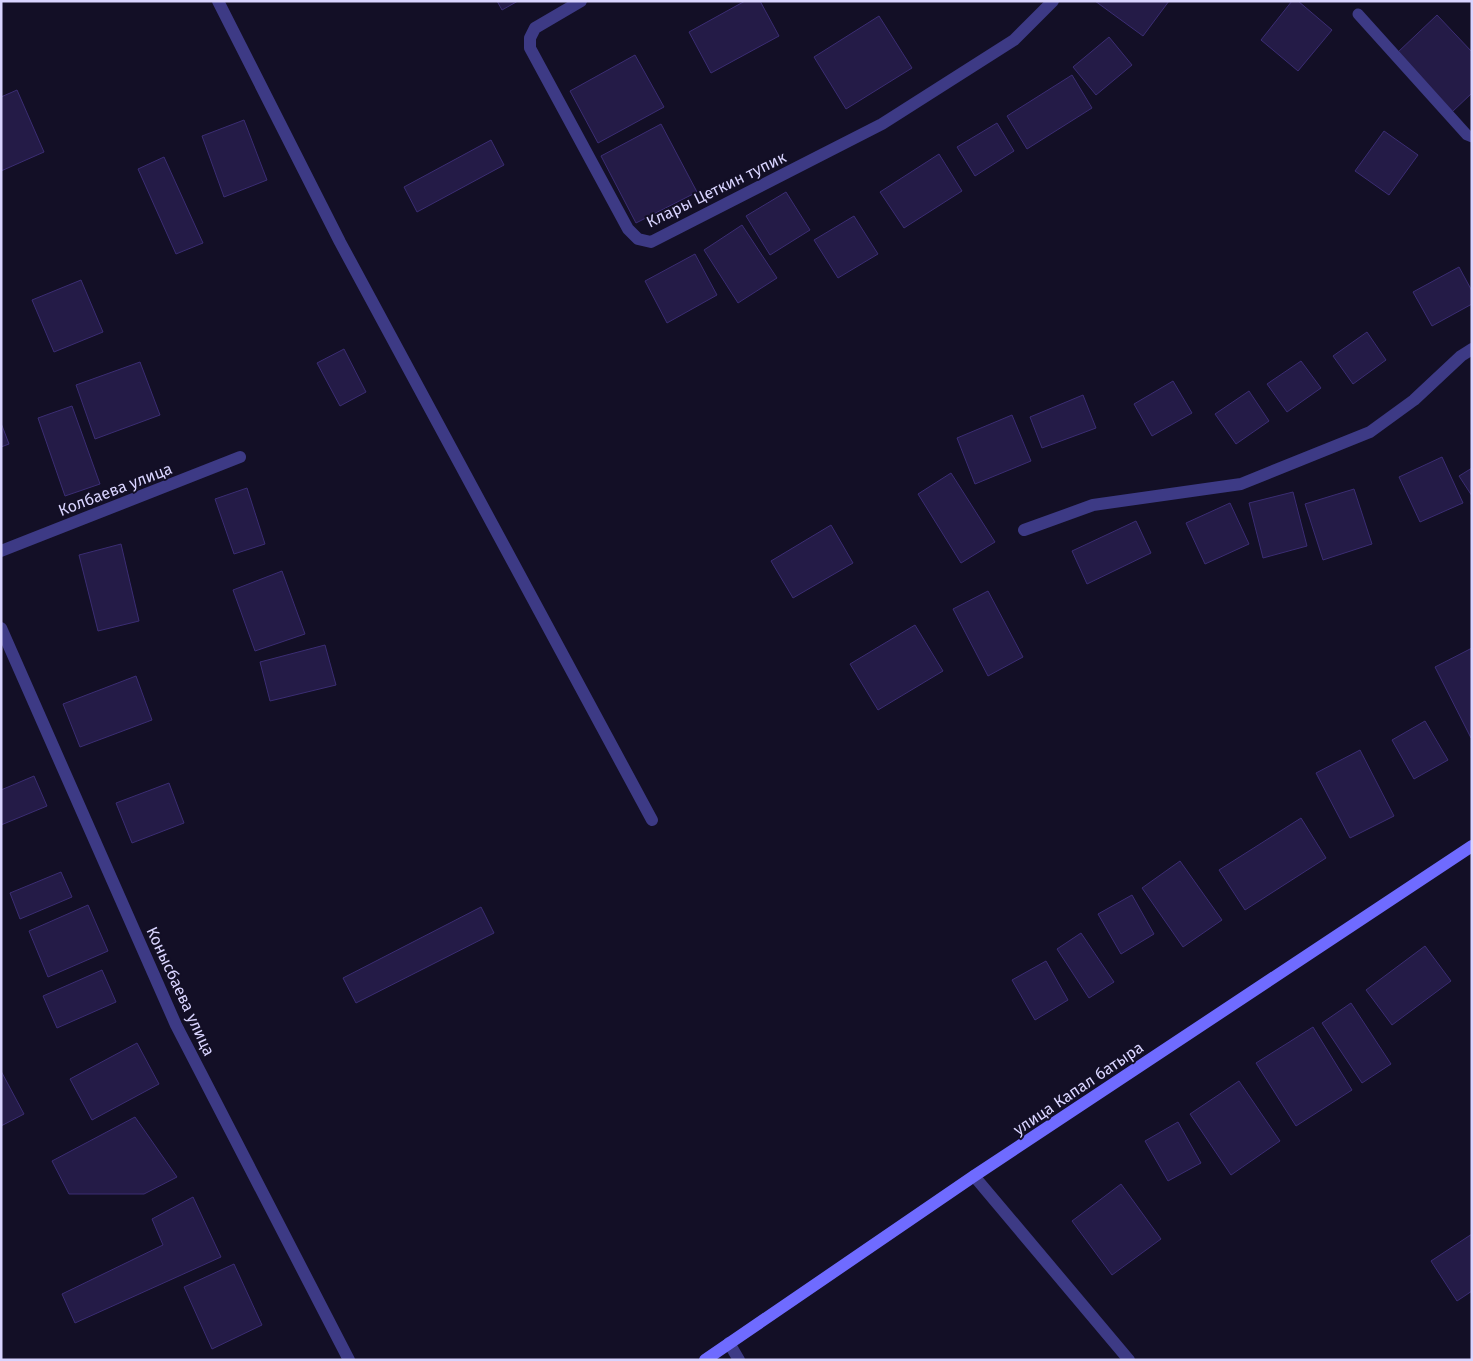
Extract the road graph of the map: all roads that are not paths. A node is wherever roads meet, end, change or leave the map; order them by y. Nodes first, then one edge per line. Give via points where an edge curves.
1 (218, 1) edge
2 (581, 1) edge
3 (1053, 1) edge
4 (1358, 14) dead end
5 (1472, 137) edge
6 (1472, 348) edge
7 (240, 457) dead end
8 (1024, 530) dead end
9 (1, 551) edge
10 (1, 628) edge
11 (652, 820) dead end
12 (1472, 846) edge
13 (974, 1176) junction
14 (729, 1343) junction
15 (349, 1360) edge
16 (705, 1360) edge
17 (738, 1360) edge
18 (1129, 1360) edge

1 - 11 street via 340,242
2 - 3 street, Клары Цеткин тупик via 534,28 530,48 628,229 638,240 651,242 882,124 1014,40
4 - 5 lane
6 - 8 street via 1414,400 1370,432 1241,484 1093,505
7 - 9 street, Колбаева улица
10 - 15 street, Конысбаева улица via 176,1025
12 - 13 main road, улица Капал батыра
13 - 14 main road, улица Капал батыра
13 - 18 street
14 - 16 main road, улица Капал батыра
14 - 17 street

